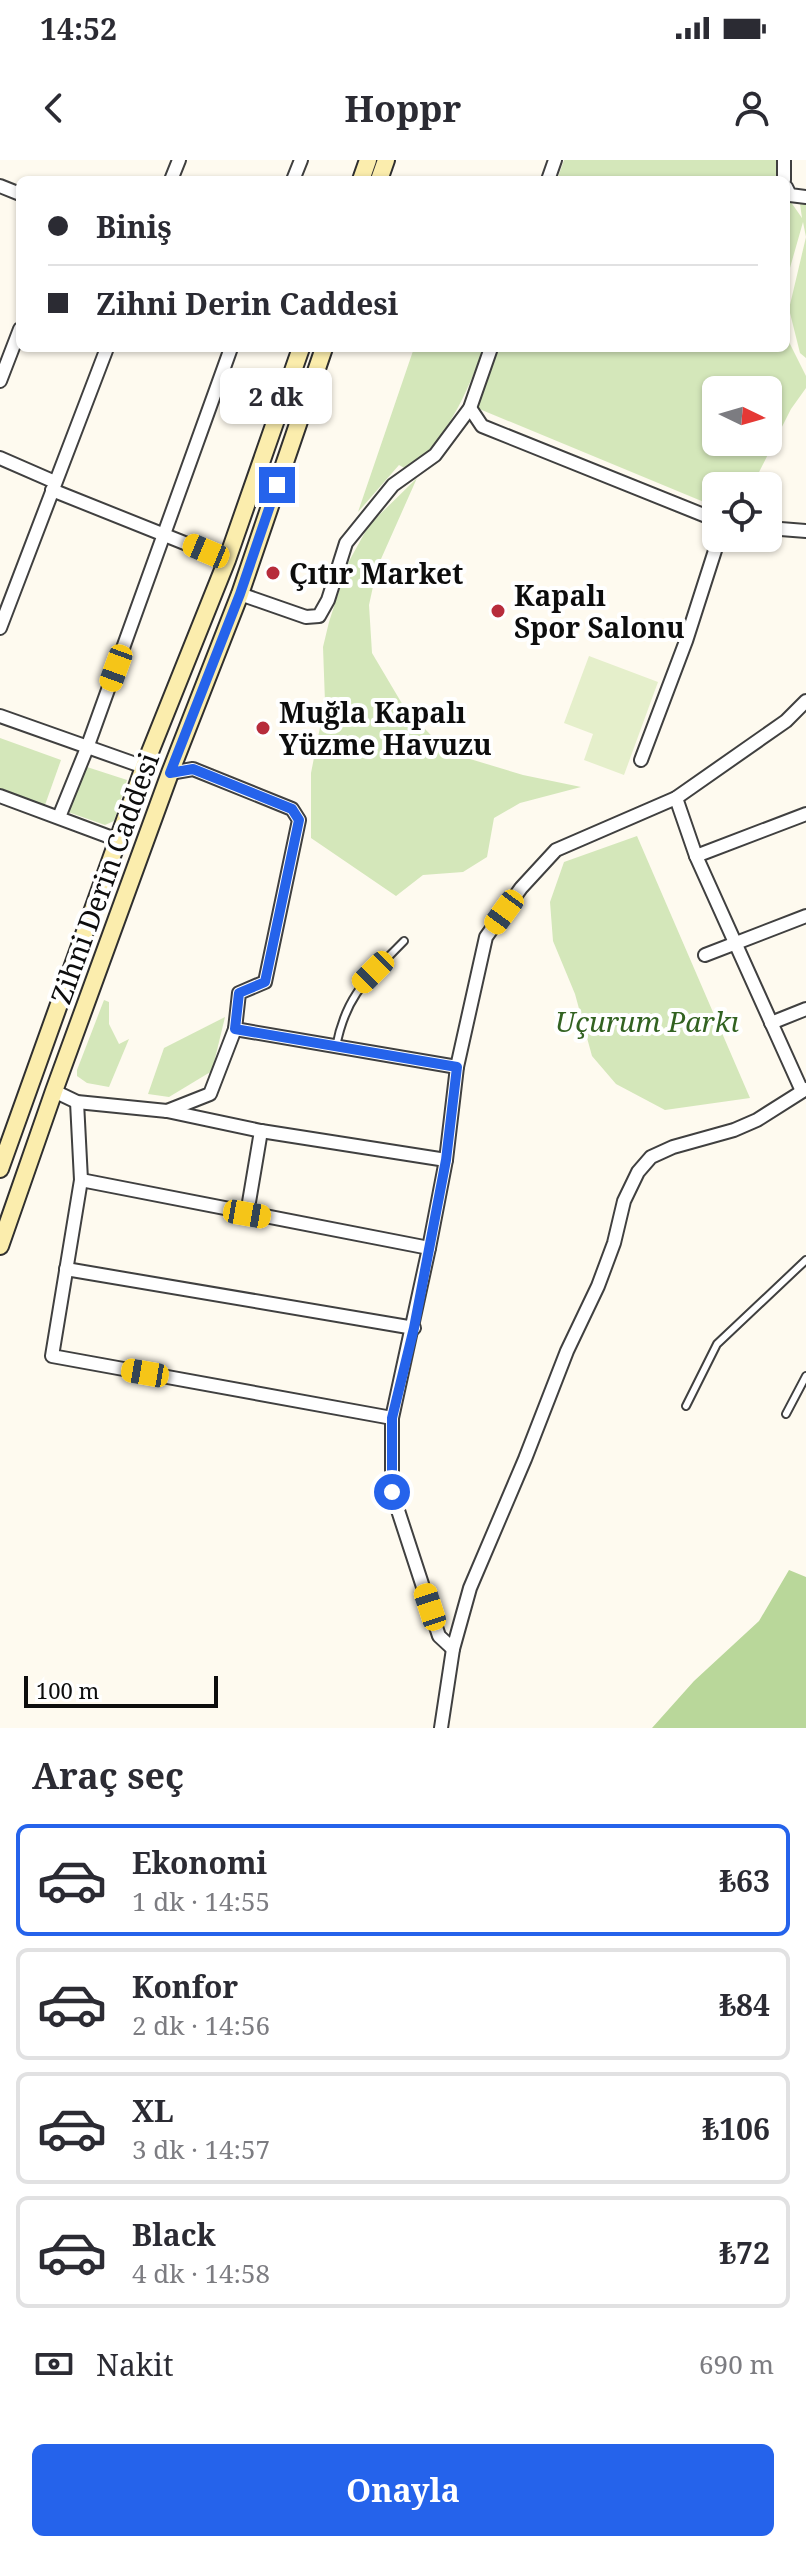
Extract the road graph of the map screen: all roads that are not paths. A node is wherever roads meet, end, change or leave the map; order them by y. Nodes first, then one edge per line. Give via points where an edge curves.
1 (16, 339) edge
2 (105, 352) edge
3 (230, 352) edge
4 (300, 352) edge
5 (323, 352) edge
6 (490, 352) edge
7 (0, 381) edge
8 (470, 408) junction
9 (0, 458) edge
10 (53, 486) junction
11 (702, 514) edge
12 (782, 529) edge
13 (806, 531) edge
14 (164, 534) junction
15 (715, 552) edge
16 (227, 560) junction
17 (240, 594) junction
18 (0, 628) edge
19 (806, 701) edge
20 (0, 716) edge
21 (87, 748) junction
22 (641, 760) dead end
23 (144, 767) junction
24 (170, 773) junction
25 (0, 796) edge
26 (676, 798) junction
27 (806, 814) edge
28 (59, 817) junction
29 (118, 840) junction
30 (143, 848) junction
31 (696, 856) junction
32 (806, 916) edge
33 (404, 941) dead end
34 (736, 943) junction
35 (705, 955) dead end
36 (806, 1009) edge
37 (771, 1023) junction
38 (235, 1029) junction
39 (336, 1047) junction
40 (457, 1067) junction
41 (30, 1083) junction
42 (804, 1090) edge
43 (54, 1091) junction
44 (77, 1102) junction
45 (167, 1111) junction
46 (261, 1131) junction
47 (446, 1160) junction
48 (0, 1169) edge
49 (81, 1180) junction
50 (247, 1214) junction
51 (0, 1246) edge
52 (429, 1248) junction
53 (806, 1260) edge
54 (66, 1269) junction
55 (414, 1328) junction
56 (806, 1376) edge
57 (686, 1406) dead end
58 (786, 1414) dead end
59 (392, 1418) junction
60 (453, 1649) junction
61 (441, 1728) edge

1 - 7 street
2 - 10 street
3 - 14 street
4 - 16 main road, Zihni Derin Caddesi
5 - 17 main road, Zihni Derin Caddesi
6 - 8 street
8 - 11 street via 482,426
8 - 17 street via 435,455 393,485 346,543 319,616 306,617
9 - 10 street
10 - 14 street
10 - 18 street
12 - 13 street
14 - 16 street
14 - 21 street
15 - 22 street
16 - 23 main road, Zihni Derin Caddesi
17 - 24 main road, Zihni Derin Caddesi
19 - 26 street via 786,721
20 - 21 street
21 - 23 street
21 - 28 street
23 - 24 main road
23 - 29 main road, Zihni Derin Caddesi
24 - 30 main road, Zihni Derin Caddesi
24 - 38 street via 193,769 292,809 299,820 265,982 239,993
25 - 28 street
26 - 31 street
26 - 40 street via 556,850 521,888 486,937
27 - 31 street
28 - 29 street
29 - 30 main road
29 - 41 main road, Zihni Derin Caddesi
30 - 43 main road, Zihni Derin Caddesi
31 - 34 street
32 - 34 street
33 - 39 lane via 357,988 341,1020
34 - 35 street
34 - 37 street
36 - 37 street
37 - 42 street
38 - 39 street
38 - 45 street via 210,1094
39 - 40 street
40 - 47 street
41 - 43 main road
41 - 48 main road, Zihni Derin Caddesi
42 - 60 street via 757,1120 651,1157 638,1172 598,1286 470,1588
43 - 44 street
43 - 51 main road, Zihni Derin Caddesi
44 - 45 street
44 - 49 street
45 - 46 street
46 - 47 street
46 - 50 street
47 - 52 street
49 - 50 street
49 - 54 street
50 - 52 street
52 - 55 street
53 - 57 lane via 717,1344
54 - 55 street
54 - 59 street via 52,1356
55 - 59 street
56 - 58 lane
59 - 60 street via 392,1492 439,1636
60 - 61 street

